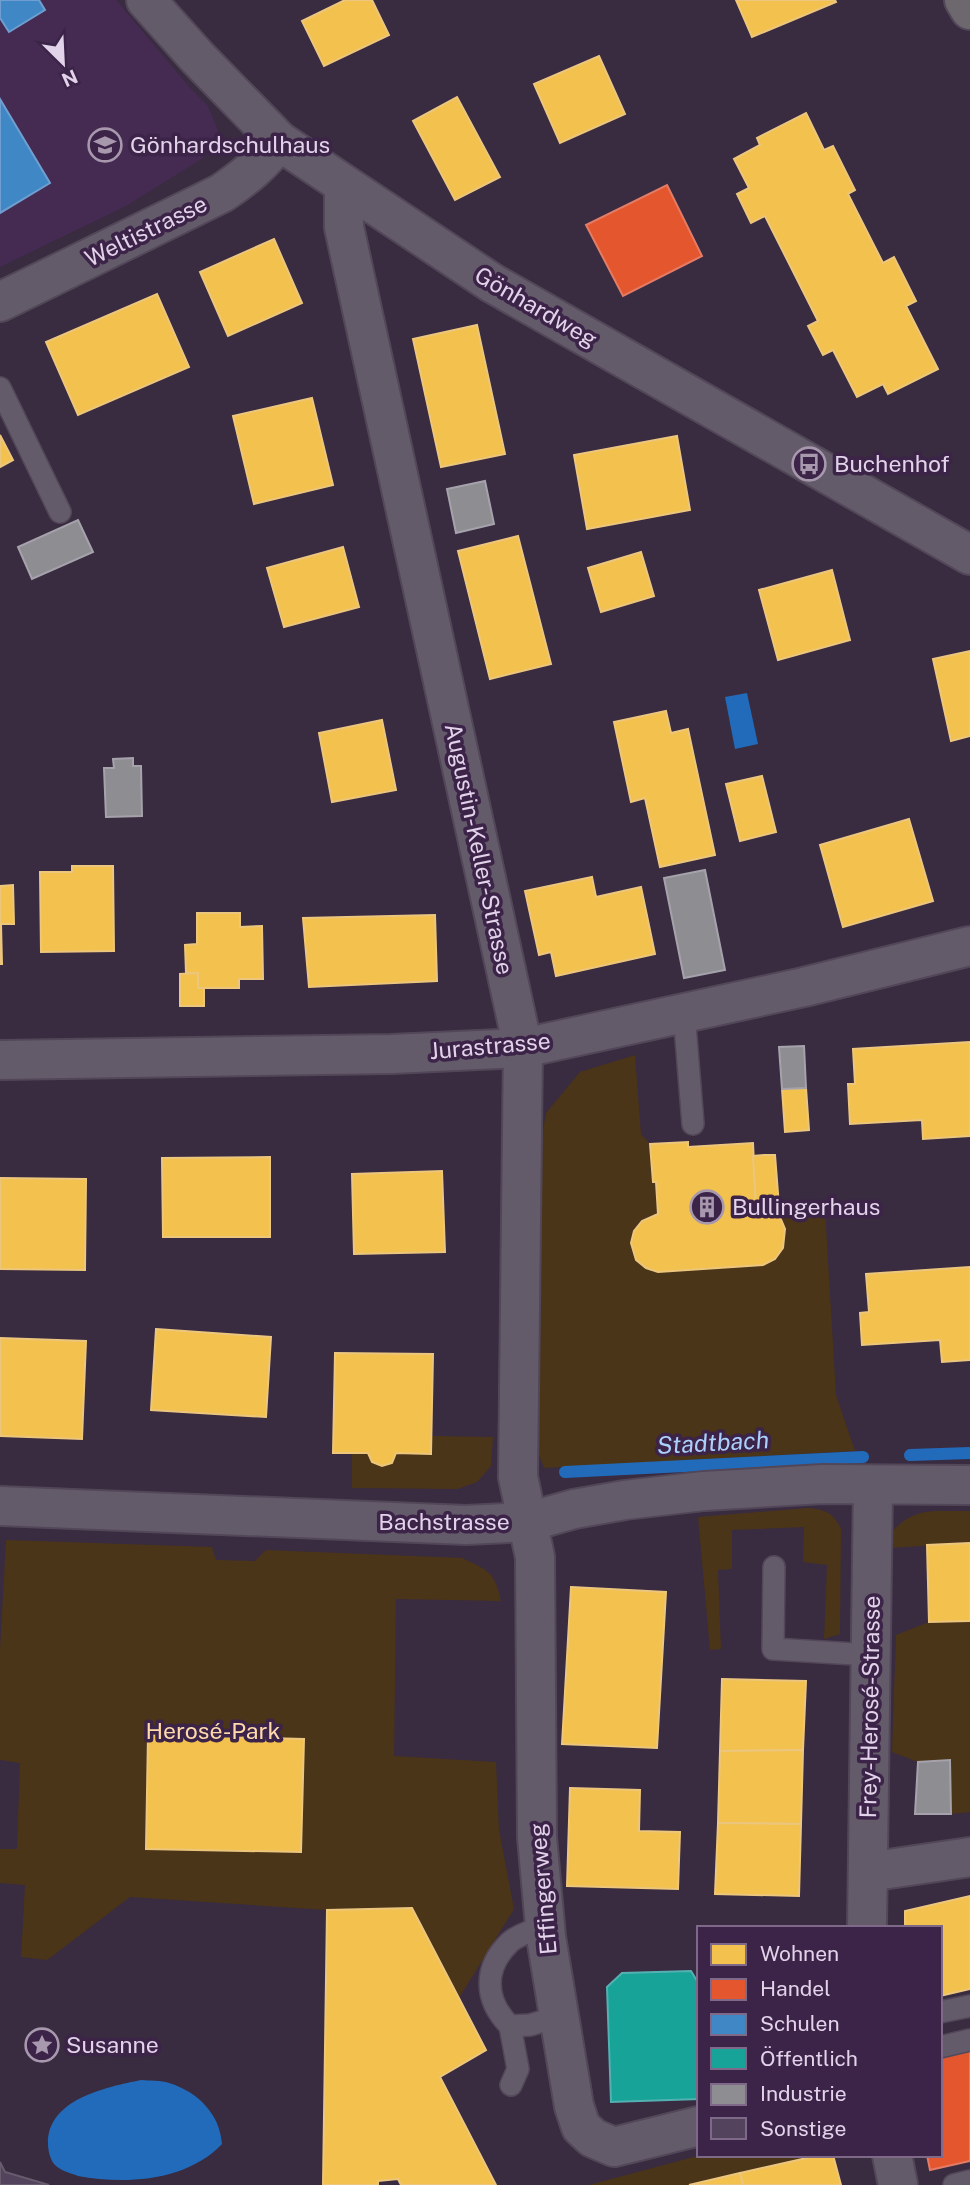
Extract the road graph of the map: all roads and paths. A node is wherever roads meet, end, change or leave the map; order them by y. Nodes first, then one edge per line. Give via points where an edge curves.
1 (146, 0) edge
2 (964, 0) edge
3 (970, 10) edge
4 (279, 141) junction
5 (344, 185) junction
6 (0, 302) edge
7 (0, 388) edge
8 (60, 512) dead end
9 (970, 555) edge
10 (970, 946) edge
11 (684, 1013) junction
12 (523, 1048) junction
13 (0, 1060) edge
14 (693, 1124) dead end
15 (970, 1485) edge
16 (873, 1486) junction
17 (0, 1506) edge
18 (528, 1521) junction
19 (774, 1567) dead end
20 (871, 1655) junction
21 (970, 1857) edge
22 (868, 1872) junction
23 (546, 1925) junction
24 (867, 1926) edge
25 (970, 2006) edge
26 (942, 2012) edge
27 (560, 2016) junction
28 (510, 2026) junction
29 (970, 2040) edge
30 (942, 2047) edge
31 (511, 2085) dead end
32 (697, 2126) edge
33 (891, 2157) edge
34 (970, 2181) edge
35 (898, 2185) edge
36 (954, 2185) edge

1 - 4 street, Gönhardweg
2 - 3 main road
4 - 5 street, Gönhardweg
4 - 6 street, Weltistrasse via 250,173 222,193
5 - 9 street, Gönhardweg via 492,283
5 - 12 street, Augustin-Keller-Strasse via 344,227
7 - 8 lane
10 - 11 street, Jurastrasse
11 - 12 street, Jurastrasse
11 - 14 lane
12 - 13 street, Jurastrasse
12 - 18 street, Augustin-Keller-Strasse via 518,1477
15 - 16 street, Bachstrasse
16 - 18 street, Bachstrasse via 705,1490 587,1507
16 - 20 street, Frey-Herosé-Strasse
17 - 18 street, Bachstrasse via 466,1525
18 - 23 street, Effingerweg via 535,1557 537,1837
19 - 20 lane via 773,1648
20 - 22 street, Frey-Herosé-Strasse
21 - 22 street
22 - 24 street, Frey-Herosé-Strasse
23 - 27 street, Effingerweg
23 - 28 lane via 511,1941 490,1971 490,1993
25 - 26 lane
27 - 28 lane
27 - 32 street, Effingerweg via 574,2106 581,2127 593,2138 614,2147
28 - 31 lane via 518,2069
29 - 30 lane
33 - 35 street
34 - 36 lane

